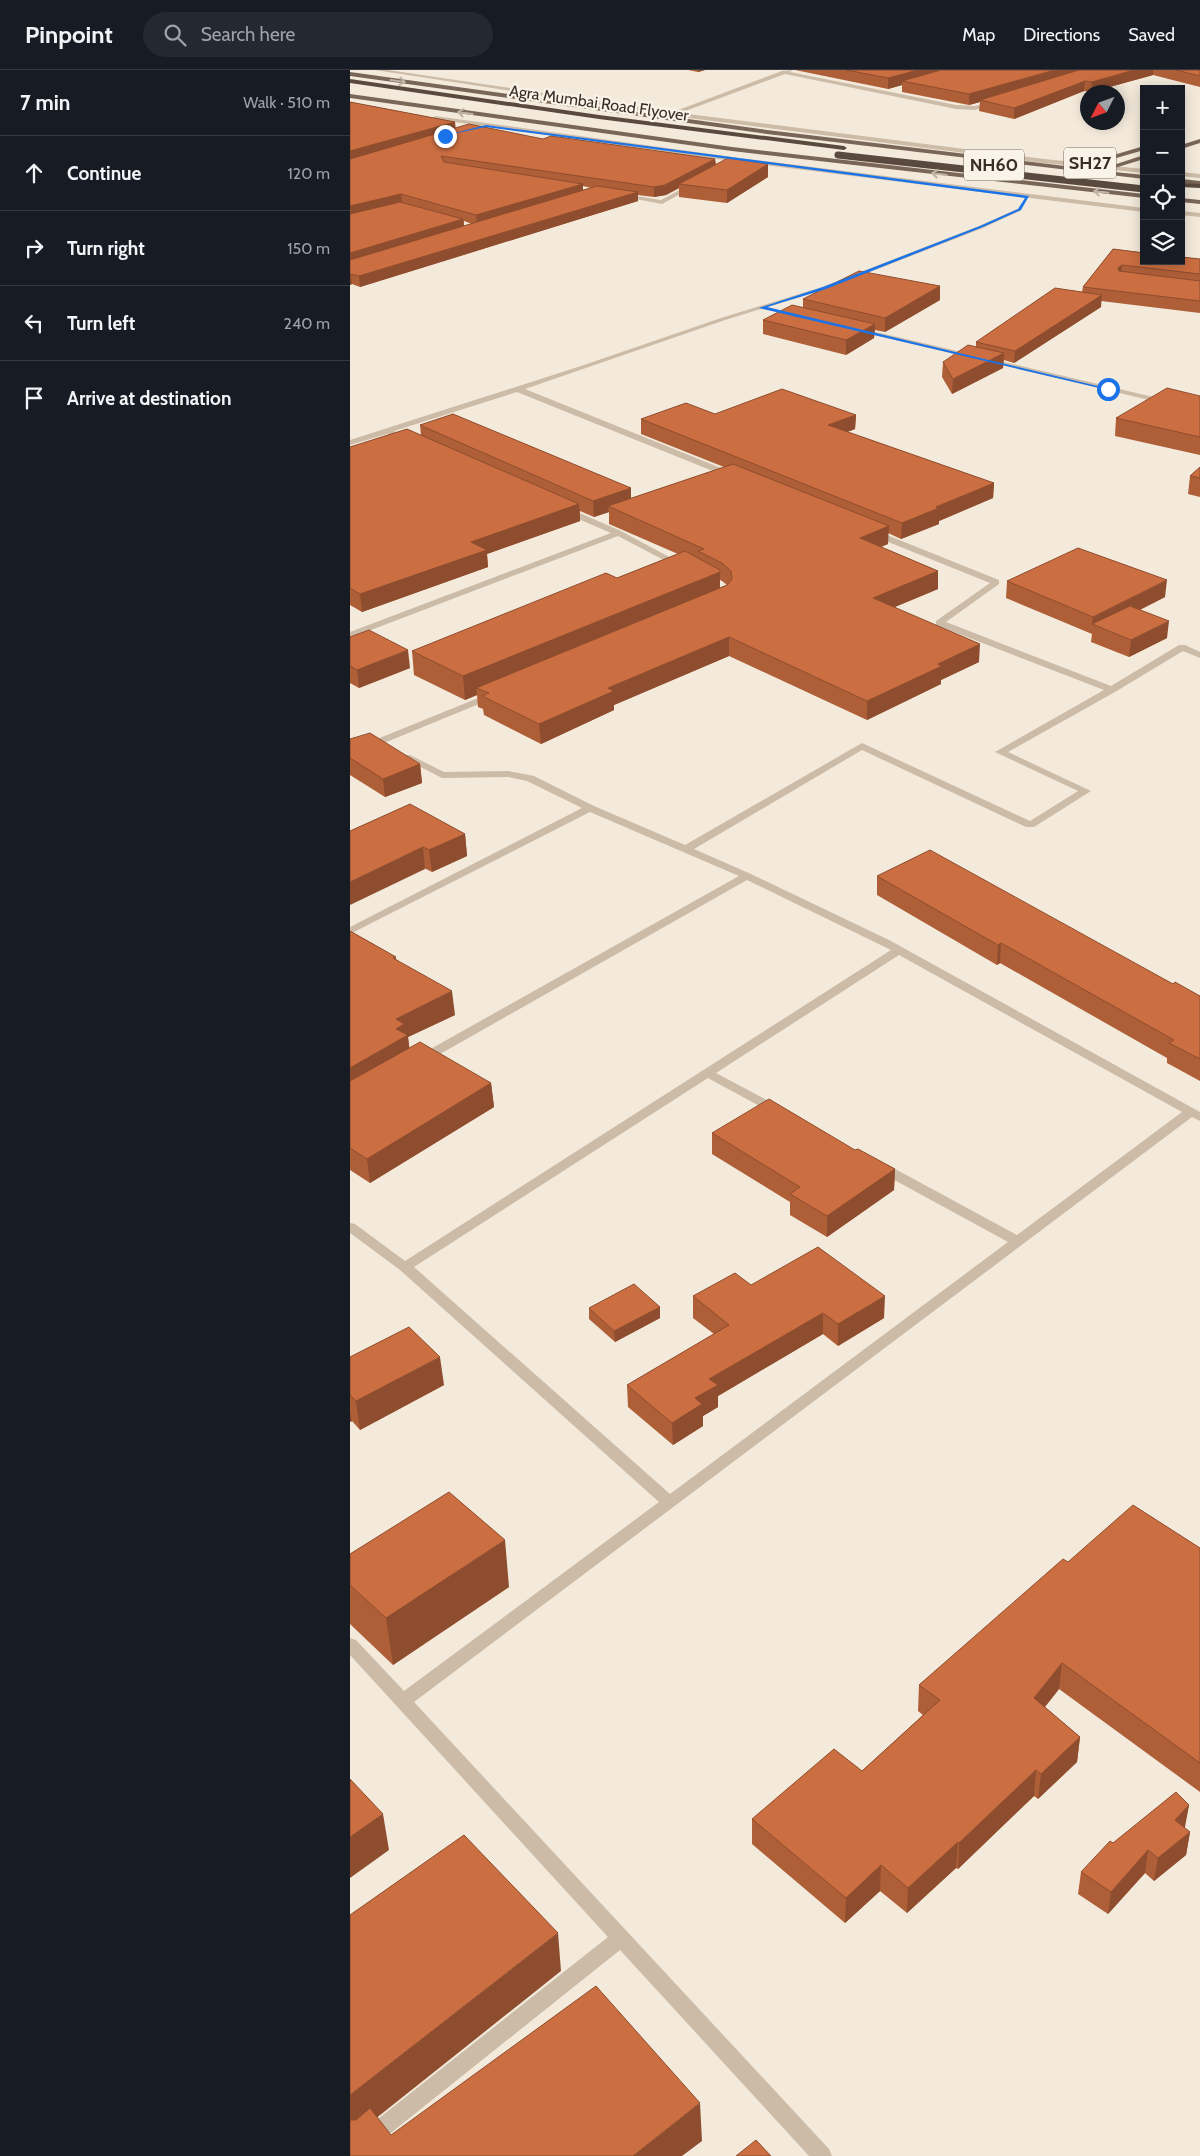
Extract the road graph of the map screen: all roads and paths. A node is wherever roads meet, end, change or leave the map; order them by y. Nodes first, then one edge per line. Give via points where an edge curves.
1 (378, 70) edge
2 (787, 71) edge
3 (350, 74) edge
4 (350, 81) edge
5 (904, 88) edge
6 (350, 89) edge
7 (886, 93) junction
8 (350, 96) edge
9 (1000, 102) edge
10 (673, 114) junction
11 (431, 118) edge
12 (486, 126) junction
13 (470, 130) edge
14 (1200, 141) edge
15 (1185, 145) edge
16 (1140, 149) edge
17 (1140, 158) edge
18 (739, 160) junction
19 (730, 165) edge
20 (1083, 165) junction
21 (1108, 168) junction
22 (1071, 170) junction
23 (1140, 171) edge
24 (1094, 172) junction
25 (1185, 174) edge
26 (1200, 176) edge
27 (1140, 178) edge
28 (1140, 179) edge
29 (1185, 183) edge
30 (696, 184) edge
31 (1200, 185) edge
32 (1040, 186) junction
33 (1059, 188) junction
34 (1140, 189) edge
35 (1185, 193) edge
36 (617, 195) edge
37 (1200, 195) edge
38 (1140, 196) edge
39 (1028, 197) junction
40 (1044, 199) junction
41 (1185, 200) edge
42 (1036, 202) dead end
43 (1200, 202) edge
44 (1028, 206) dead end
45 (1019, 210) junction
46 (1140, 210) edge
47 (1185, 213) edge
48 (1200, 215) edge
49 (762, 308) junction
50 (781, 312) edge
51 (848, 327) edge
52 (970, 349) edge
53 (962, 354) junction
54 (517, 389) junction
55 (1200, 410) edge
56 (387, 431) junction
57 (414, 442) edge
58 (350, 443) edge
59 (738, 478) edge
60 (556, 505) edge
61 (867, 530) edge
62 (618, 533) junction
63 (693, 572) edge
64 (350, 635) edge
65 (1200, 655) edge
66 (505, 690) edge
67 (1112, 690) junction
68 (377, 743) junction
69 (350, 754) edge
70 (590, 808) junction
71 (685, 850) junction
72 (747, 876) junction
73 (350, 931) edge
74 (899, 950) junction
75 (410, 1066) edge
76 (707, 1073) junction
77 (1195, 1115) edge
78 (794, 1120) edge
79 (871, 1162) edge
80 (350, 1227) edge
81 (1017, 1241) junction
82 (405, 1267) junction
83 (669, 1502) junction
84 (350, 1644) edge
85 (402, 1701) junction
86 (621, 1938) junction
87 (350, 2153) edge
88 (822, 2156) edge

1 - 10 street
2 - 7 street
2 - 10 street
3 -> 22 main road via 609,112
4 - 28 highway, Agra Mumbai Road Flyover / NH60 via 589,116 844,148
5 - 7 street
6 - 34 highway, Agra Mumbai Road Flyover / NH60, bridge via 838,155
7 - 9 street via 964,108
32 -> 8 main road via 607,133
10 - 20 street
11 - 12 street
12 - 13 street
12 - 18 street
14 - 15 main road
16 - 20 main road, SH27
17 - 21 main road, SH27
18 - 19 street
18 - 39 street
20 - 21 street
20 - 22 main road, SH27
21 - 23 street
21 - 24 main road, SH27
22 - 24 main road
22 - 32 main road, SH27
24 - 27 main road
24 - 33 main road, SH27
25 - 26 street
29 - 31 highway
30 - 36 street via 662,202
32 - 33 main road
32 - 39 street
38 -> 33 main road
33 - 40 street
35 - 37 highway
39 - 40 street
39 - 45 street
40 - 42 street
40 - 46 street
41 - 43 main road
44 - 45 street
45 - 49 street via 824,288
47 - 48 street
49 - 50 street
49 - 54 street
51 - 53 street
52 - 53 street
53 - 55 street
54 - 56 street
54 - 59 street
56 - 57 street
56 - 58 street
60 - 62 street
61 - 67 street via 996,582 938,623
62 - 63 street
62 - 64 street
65 - 67 street via 1182,647
66 - 68 street
67 - 71 street via 1000,752 1086,791 1030,826 862,746
68 - 69 street
68 - 70 street via 442,775 508,774 530,778
70 - 71 street
70 - 73 street
71 - 72 street
72 - 74 street
72 - 75 street
74 - 76 street
74 - 77 street
76 - 78 street
76 - 82 street
77 - 81 street
79 - 81 street
80 - 82 street
81 - 83 street
82 - 83 street
83 - 85 street
84 - 85 street
85 - 86 street
86 - 87 street
86 - 88 street

